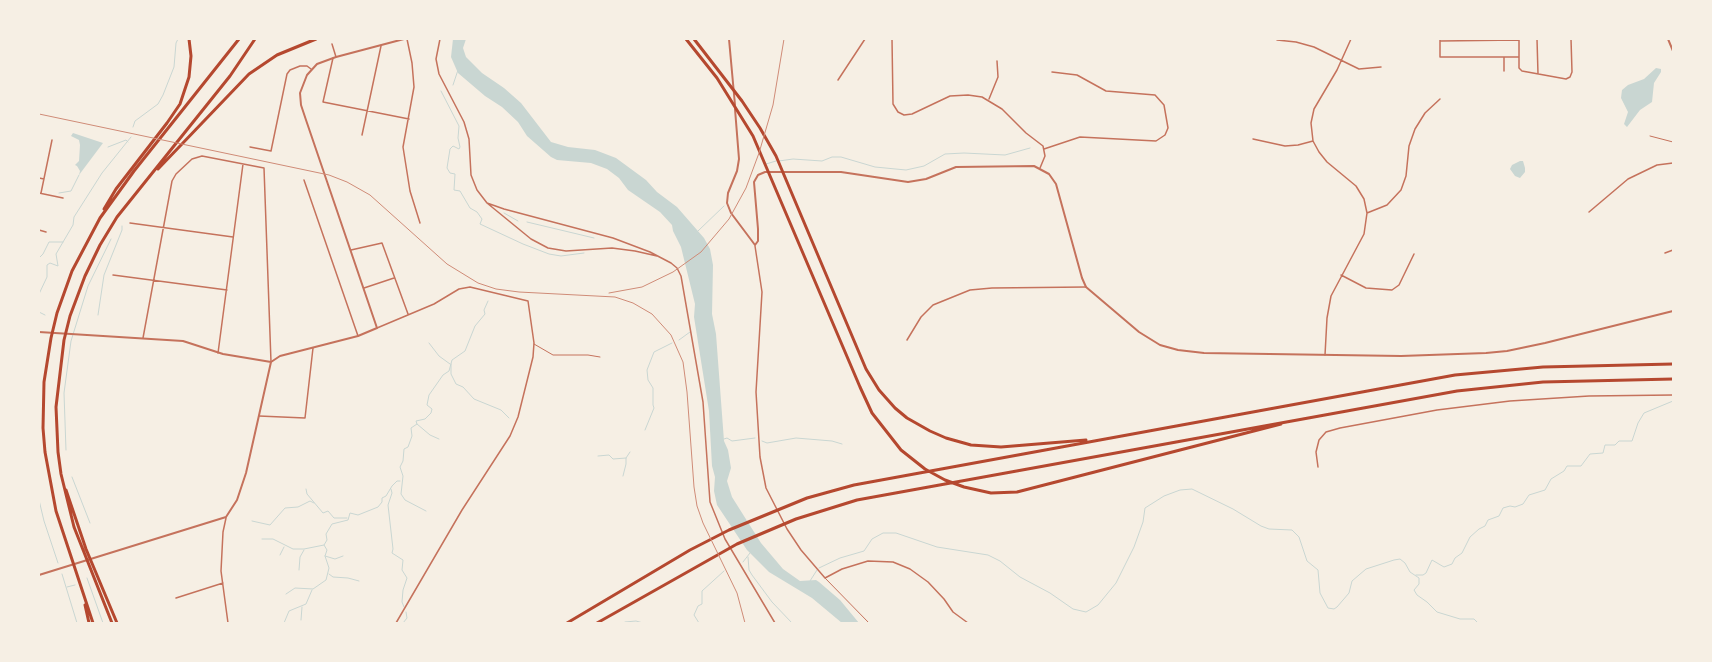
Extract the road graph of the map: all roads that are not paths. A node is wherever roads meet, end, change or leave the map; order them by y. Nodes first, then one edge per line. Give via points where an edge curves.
1 (189, 39) edge
2 (239, 39) edge
3 (255, 39) edge
4 (316, 39) edge
5 (404, 39) edge
6 (407, 39) edge
7 (440, 39) edge
8 (686, 39) edge
9 (694, 39) edge
10 (729, 39) edge
11 (865, 39) edge
12 (892, 39) edge
13 (1351, 39) edge
14 (1537, 39) edge
15 (1571, 39) edge
16 (1668, 39) edge
17 (1277, 40) edge
18 (1440, 40) edge
19 (1519, 40) edge
20 (332, 44) dead end
21 (381, 46) junction
22 (1673, 51) edge
23 (1504, 56) junction
24 (1519, 56) junction
25 (334, 58) junction
26 (1342, 60) junction
27 (997, 61) dead end
28 (1381, 67) dead end
29 (311, 69) junction
30 (1504, 71) dead end
31 (1052, 72) dead end
32 (1538, 74) junction
33 (838, 80) dead end
34 (1440, 99) dead end
35 (989, 100) junction
36 (367, 110) junction
37 (409, 119) junction
38 (362, 135) dead end
39 (1650, 136) dead end
40 (1253, 139) dead end
41 (52, 140) dead end
42 (1313, 141) junction
43 (1673, 142) edge
44 (250, 147) dead end
45 (1044, 149) junction
46 (168, 156) junction
47 (1673, 163) edge
48 (243, 164) junction
49 (1040, 168) junction
50 (39, 178) edge
51 (44, 179) junction
52 (304, 180) dead end
53 (40, 193) edge
54 (63, 198) dead end
55 (487, 203) junction
56 (1588, 212) dead end
57 (1367, 213) junction
58 (130, 223) dead end
59 (420, 223) dead end
60 (163, 228) junction
61 (39, 230) edge
62 (46, 232) dead end
63 (234, 237) junction
64 (88, 238) junction
65 (755, 246) junction
66 (351, 250) junction
67 (1673, 250) edge
68 (1665, 253) dead end
69 (1414, 254) dead end
70 (663, 258) junction
71 (113, 275) dead end
72 (1341, 275) junction
73 (395, 277) junction
74 (154, 281) junction
75 (1086, 287) junction
76 (364, 288) junction
77 (227, 290) junction
78 (1673, 311) edge
79 (408, 314) junction
80 (377, 328) junction
81 (39, 332) edge
82 (358, 336) junction
83 (143, 338) junction
84 (907, 340) dead end
85 (534, 343) junction
86 (313, 348) junction
87 (218, 353) junction
88 (1325, 355) junction
89 (600, 357) dead end
90 (271, 362) junction
91 (1673, 364) edge
92 (1673, 379) edge
93 (1673, 395) edge
94 (258, 416) junction
95 (1302, 418) junction
96 (1099, 439) junction
97 (1318, 467) dead end
98 (226, 517) junction
99 (92, 570) junction
100 (39, 575) edge
101 (77, 575) junction
102 (825, 578) junction
103 (223, 583) junction
104 (176, 598) dead end
105 (90, 623) edge
106 (93, 623) edge
107 (112, 623) edge
108 (117, 623) edge
109 (228, 623) edge
110 (396, 623) edge
111 (567, 623) edge
112 (597, 623) edge
113 (775, 623) edge
114 (869, 623) edge
115 (968, 623) edge

1 - 64 highway via 190,67 177,110 116,190
2 - 64 highway via 109,205
3 - 46 highway via 230,76
4 - 46 highway via 287,50 259,66
5 - 21 street
6 - 37 street via 414,87
7 - 55 street via 436,59 439,74 464,122 469,139 471,175 477,190
8 - 95 highway via 706,62 744,119 775,184 867,403 887,434 907,456 945,480 964,488 991,493 1030,490
9 - 96 highway via 760,128 788,184 866,369 879,390 895,408 930,431 971,445 1001,447
10 - 65 street via 739,159 727,204
11 - 33 street
12 - 35 street via 893,101 898,112 907,115 950,96 976,96
13 - 26 street
14 - 32 street
15 - 32 street via 1570,77 1566,79
16 - 22 street
17 - 26 street via 1305,44
18 - 19 street
18 - 23 street via 1440,57
19 - 24 street
20 - 25 street
21 - 25 street
21 - 36 street
23 - 24 street
23 - 30 street
24 - 32 street via 1521,70
25 - 29 street
25 - 36 street via 323,102
26 - 28 street via 1359,69
26 - 42 street via 1312,116 1310,123
27 - 35 street via 998,77
29 - 44 street via 300,66 287,74 271,151
29 - 66 street via 301,87 300,99
31 - 45 street via 1077,75 1106,91 1155,95 1164,105 1168,128 1165,135 1156,141 1080,137
34 - 57 street via 1425,113 1415,128 1401,190 1387,205
35 - 45 street
36 - 37 street
36 - 38 street
37 - 59 street via 403,152 410,191
39 - 43 lane
40 - 42 street via 1285,146
41 - 51 street
42 - 57 street via 1322,157 1361,192
45 - 49 street via 1045,156
46 - 99 highway via 120,212 100,245 70,316 61,359 56,407 61,474 69,509
47 - 56 street via 1656,165 1628,179
48 - 60 street via 202,156 192,159 172,181
48 - 63 street
48 - 90 street via 264,168
49 - 65 street via 964,166 921,181 908,182 841,172 765,172 758,175 754,182 758,229 758,241
49 - 75 street via 1049,174 1056,184
50 - 51 street
51 - 53 street
52 - 82 street
53 - 54 street
55 - 70 street via 613,238
55 - 70 street via 532,239 548,248 566,251 612,248
57 - 72 street via 1364,234
58 - 60 street
60 - 63 street
60 - 74 street
61 - 62 street
63 - 77 street
64 - 101 highway via 72,271 57,313 47,357 43,406 48,475 56,511
65 - 102 street via 762,292 756,392 762,470 770,498 787,530
66 - 73 street via 382,243
66 - 76 street
67 - 68 street
69 - 72 street via 1399,285 1392,290 1366,288
70 - 113 street via 674,265 681,276 703,402 708,490 712,509 725,539
71 - 74 street
72 - 88 street via 1328,307
73 - 76 street
73 - 79 street
74 - 77 street
74 - 83 street
75 - 84 street via 970,290 933,305 920,317
75 - 88 street via 1139,332 1168,348 1204,352
76 - 80 street
77 - 87 street
78 - 88 street via 1506,351 1430,356
79 - 80 street
79 - 85 street via 466,287 528,301
80 - 82 street
81 - 83 street
82 - 86 street
83 - 87 street via 183,341
85 - 89 lane via 553,355
85 - 110 street via 533,358 518,417 510,436 462,510
86 - 90 street via 280,356
86 - 94 street via 305,418
87 - 90 street
90 - 94 street
91 - 96 highway via 1543,367 1455,376
92 - 95 highway via 1574,381 1488,387
93 - 97 street via 1589,396 1510,401 1437,410 1340,428 1326,432 1319,440 1316,452
94 - 98 street via 243,485
95 - 112 highway via 882,495 815,512 750,537
96 - 111 highway via 879,479 807,498 743,523 690,550
98 - 100 street
98 - 103 street via 222,560
99 - 107 highway
99 - 108 highway
101 - 105 highway
101 - 106 highway
102 - 114 lane
102 - 115 street via 842,569 868,561 893,562 910,569 928,582 953,612
103 - 104 street
103 - 109 street

